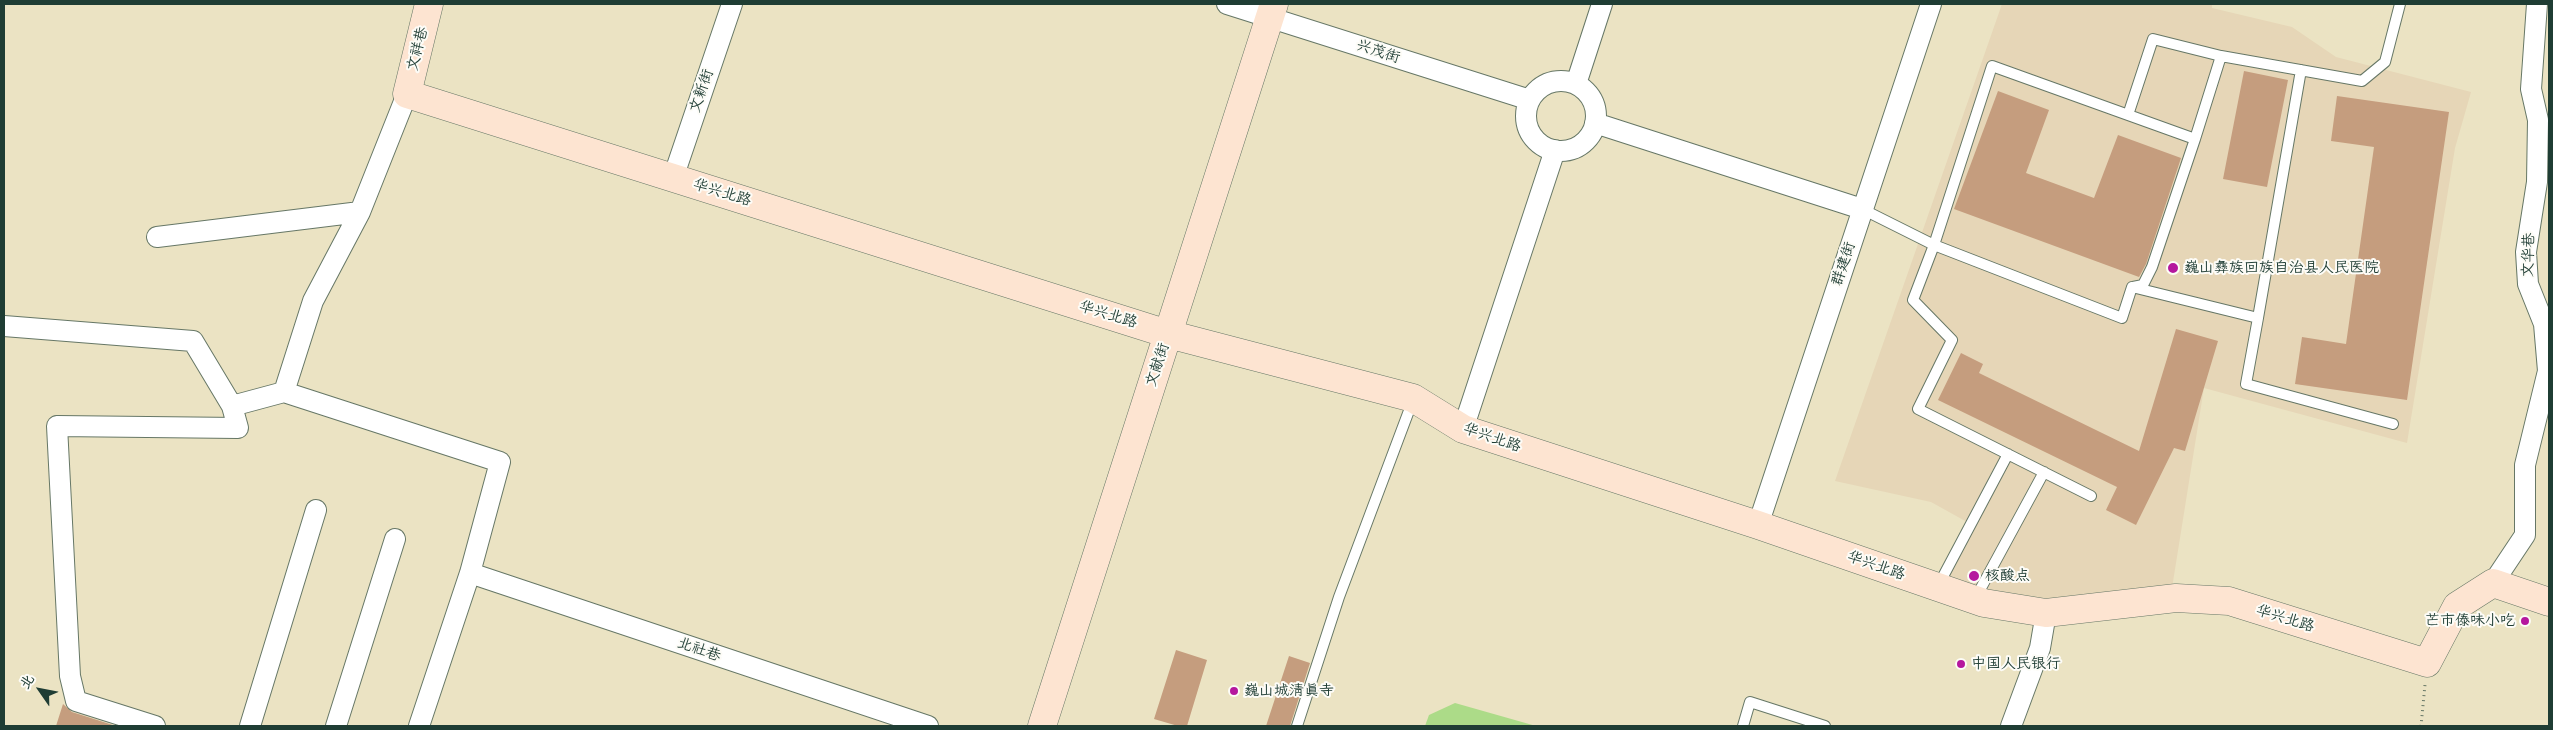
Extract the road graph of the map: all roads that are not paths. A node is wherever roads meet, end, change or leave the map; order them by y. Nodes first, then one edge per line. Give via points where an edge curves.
1 (429, 4) edge
2 (732, 4) edge
3 (1227, 4) edge
4 (1602, 4) edge
5 (1931, 4) edge
6 (2400, 4) edge
7 (2537, 4) edge
8 (1272, 10) edge
9 (2221, 56) junction
10 (2301, 70) junction
11 (1576, 84) junction
12 (407, 94) junction
13 (1530, 100) junction
14 (2128, 115) junction
15 (1595, 123) junction
16 (2195, 139) junction
17 (1555, 150) junction
18 (673, 178) junction
19 (1862, 208) junction
20 (360, 212) junction
21 (157, 237) dead end
22 (1934, 245) junction
23 (2132, 287) junction
24 (2258, 318) junction
25 (4, 326) edge
26 (1168, 334) junction
27 (284, 392) junction
28 (1413, 398) junction
29 (232, 406) junction
30 (2393, 424) dead end
31 (1463, 429) junction
32 (2008, 454) junction
33 (2044, 472) junction
34 (2091, 496) dead end
35 (316, 510) dead end
36 (1758, 525) junction
37 (396, 539) dead end
38 (470, 572) junction
39 (2493, 583) junction
40 (1938, 587) junction
41 (1975, 600) junction
42 (2549, 602) edge
43 (2046, 613) junction
44 (155, 726) edge
45 (250, 726) edge
46 (336, 726) edge
47 (419, 726) edge
48 (928, 726) edge
49 (1042, 726) edge
50 (1297, 726) edge
51 (1743, 726) edge
52 (1825, 726) edge
53 (2011, 726) edge

1 - 12 street, 文祥巷
2 - 18 street, 文新街
3 - 8 street, 兴茂街
4 - 11 street
5 - 19 street, 群建街
6 - 10 lane via 2385,62 2362,81
7 - 39 street, 文华巷 via 2531,88 2538,120 2537,182 2526,252 2528,284 2544,324 2548,371 2525,465 2525,535
8 - 13 street, 兴茂街
8 - 26 street, 文献街
9 - 10 lane
9 - 14 lane via 2153,38
9 - 16 lane
10 - 24 lane
11 - 13 street via 1555,81 1540,88
11 - 15 street via 1590,96
12 - 18 street, 华兴北路
12 - 20 street
13 - 17 street via 1526,110 1530,132 1544,147
14 - 16 lane
14 - 22 lane via 1992,66
15 - 17 street via 1584,142 1565,150
15 - 19 street
16 - 23 lane via 2152,267 2143,285
17 - 31 street
18 - 26 street, 华兴北路
19 - 22 lane
19 - 36 street, 群建街
20 - 21 street
20 - 27 street via 313,302
22 - 23 lane via 2122,318
22 - 32 lane via 1913,300 1952,340 1918,408
23 - 24 lane
24 - 30 lane via 2246,384
25 - 29 street via 193,341
26 - 28 street, 华兴北路
26 - 49 street, 文献街
27 - 29 street
27 - 38 street via 500,462
28 - 31 street, 华兴北路
28 - 50 lane via 1339,597
29 - 44 street via 238,428 57,426 70,676 76,701
31 - 36 street, 华兴北路
32 - 33 lane
32 - 40 lane
33 - 34 lane
33 - 41 lane
35 - 45 street
36 - 40 street, 华兴北路
37 - 46 street
38 - 47 street
38 - 48 street, 北社巷
39 - 42 street
39 - 43 street, 华兴北路 via 2457,606 2427,663 2229,601 2176,598
40 - 41 street, 华兴北路
41 - 43 street, 华兴北路
43 - 53 street via 2040,648
51 - 52 lane via 1750,702

